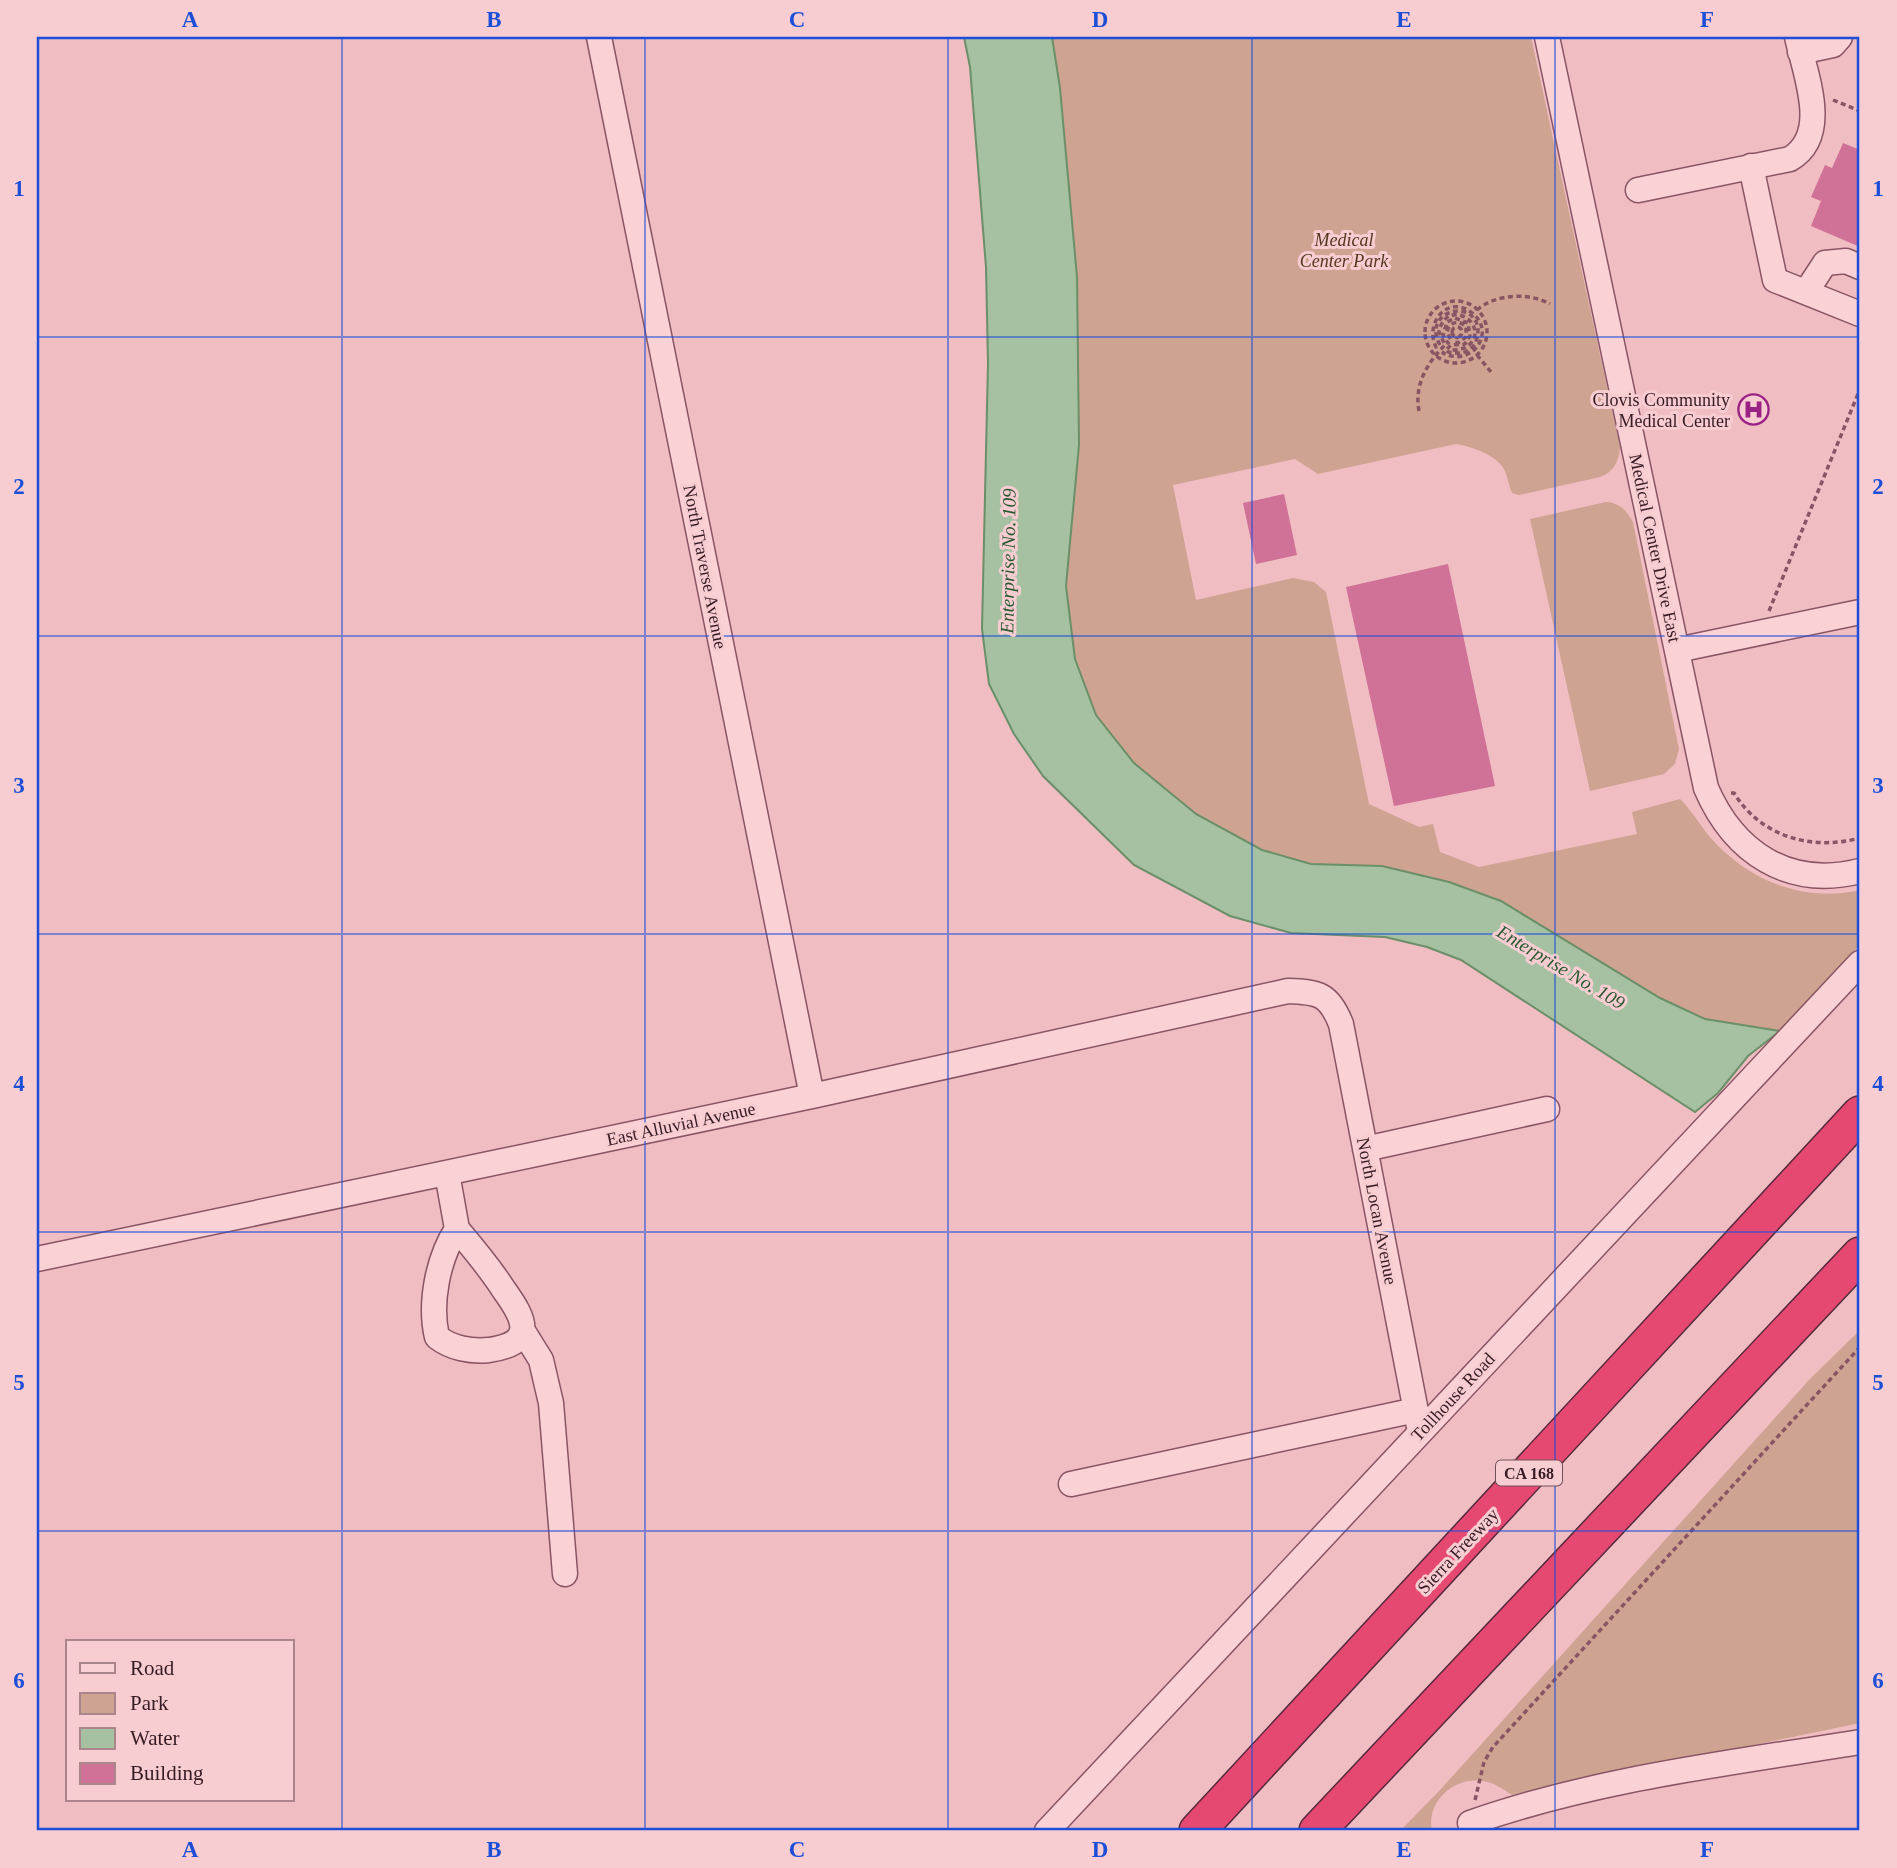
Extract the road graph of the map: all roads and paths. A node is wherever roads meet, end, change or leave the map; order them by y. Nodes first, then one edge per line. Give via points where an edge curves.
1 (599, 37) edge
2 (1547, 37) edge
3 (1840, 37) edge
4 (1799, 45) edge
5 (1828, 98) dead end
6 (1860, 111) edge
7 (1751, 166) junction
8 (1638, 190) dead end
9 (1860, 267) edge
10 (1806, 292) junction
11 (1550, 304) dead end
12 (1477, 310) junction
13 (1860, 314) edge
14 (1457, 337) dead end
15 (1436, 355) junction
16 (1476, 355) junction
17 (1491, 372) dead end
18 (1860, 389) edge
19 (1419, 411) dead end
20 (1860, 612) edge
21 (1760, 632) junction
22 (1677, 650) junction
23 (1728, 794) dead end
24 (1860, 838) edge
25 (1860, 871) edge
26 (1860, 963) edge
27 (1324, 996) joint
28 (812, 1096) junction
29 (1547, 1109) dead end
30 (1860, 1114) edge
31 (1365, 1149) junction
32 (447, 1173) junction
33 (457, 1229) junction
34 (1860, 1255) edge
35 (37, 1259) edge
36 (523, 1331) junction
37 (1860, 1347) edge
38 (1418, 1421) junction
39 (1071, 1484) dead end
40 (565, 1574) dead end
41 (1860, 1742) edge
42 (1475, 1827) edge
43 (1047, 1831) edge
44 (1197, 1831) edge
45 (1317, 1831) edge

1 - 28 street, North Traverse Avenue
2 - 22 street, Medical Center Drive East
3 - 4 street via 1833,45
4 - 7 street via 1813,118 1809,141 1790,159
5 - 6 path
7 - 8 street
7 - 10 street via 1775,280
9 - 10 street via 1846,261 1825,263
10 - 13 street
11 - 12 path via 1508,297
12 - 15 path via 1469,304 1449,302 1432,313 1425,331
12 - 16 path via 1487,328
14 - 15 path via 1455,342 1466,337 1461,323 1449,326 1448,343 1443,335 1444,326 1455,318 1468,323 1470,337 1443,353 1467,356 1482,336 1473,313 1458,307 1443,312 1433,324 1436,347 1440,345 1435,337 1437,323 1454,311 1473,319 1477,339 1469,350 1448,352 1469,345 1475,335 1468,318 1452,315 1440,327 1445,345
15 - 16 path via 1458,363
15 - 19 path via 1422,375
16 - 17 path
18 - 21 path
20 - 21 street
21 - 22 street
22 - 25 street, Medical Center Drive East via 1706,788 1730,831 1765,860 1799,874 1836,876
23 - 24 path via 1734,793 1769,828 1801,842 1832,844
26 - 38 street, Tollhouse Road
27 - 28 street, East Alluvial Avenue via 1288,991
27 - 31 street, North Locan Avenue via 1341,1024
28 - 32 street, East Alluvial Avenue
29 - 31 street
30 - 44 highway, Sierra Freeway / CA 168
31 - 38 street, North Locan Avenue
32 - 33 street
32 - 35 street, East Alluvial Avenue
33 - 36 street via 518,1307
33 - 36 street via 441,1265 435,1303 437,1337 458,1348 480,1351 502,1348
34 - 45 highway
36 - 40 street via 541,1360 551,1403
37 - 42 path via 1493,1747 1484,1762
38 - 39 street
38 - 43 street, Tollhouse Road
41 - 42 street via 1681,1770 1519,1806

